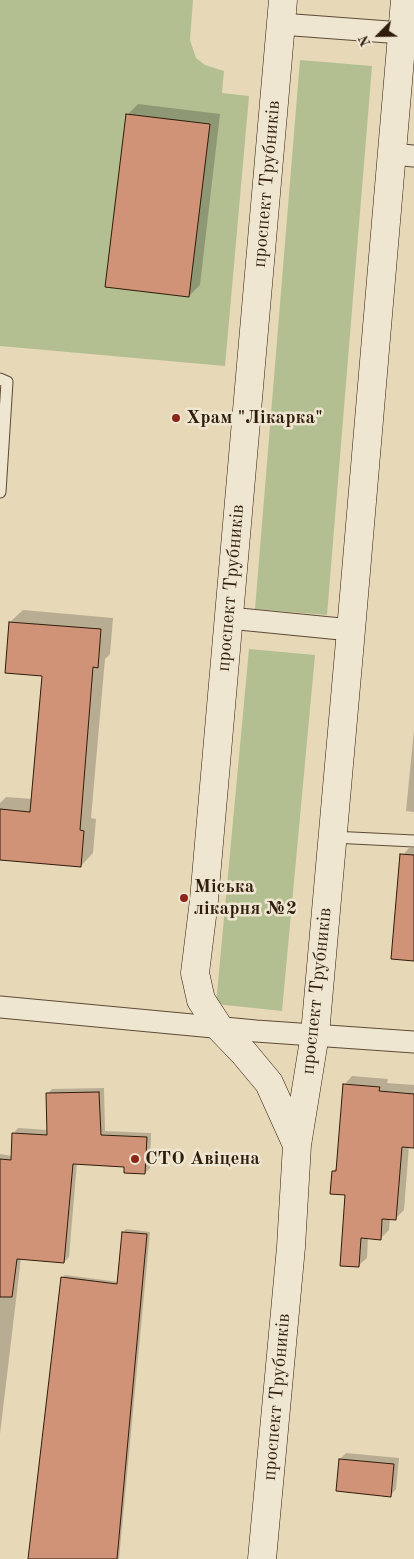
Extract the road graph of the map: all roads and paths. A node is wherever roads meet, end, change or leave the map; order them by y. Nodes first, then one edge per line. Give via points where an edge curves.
1 (405, 0) edge
2 (282, 12) edge
3 (402, 33) junction
4 (403, 155) edge
5 (0, 379) edge
6 (0, 492) edge
7 (229, 618) junction
8 (351, 630) junction
9 (332, 837) junction
10 (414, 842) edge
11 (0, 1007) edge
12 (218, 1026) junction
13 (315, 1034) junction
14 (414, 1042) edge
15 (297, 1145) junction
16 (262, 1559) edge

1 - 3 main road, проспект Трубників
2 - 3 street
2 - 7 main road, проспект Трубників
3 - 4 main road, проспект Трубників
4 - 8 main road, проспект Трубників
5 - 6 lane via 7,382
7 - 8 street
7 - 12 main road, проспект Трубників via 195,973 201,1000
8 - 9 main road, проспект Трубників
9 - 10 lane
9 - 13 main road, проспект Трубників
11 - 12 street
12 - 13 street
12 - 15 main road, проспект Трубників via 269,1083
13 - 14 street
13 - 15 main road, проспект Трубників
15 - 16 main road, проспект Трубників via 291,1247

